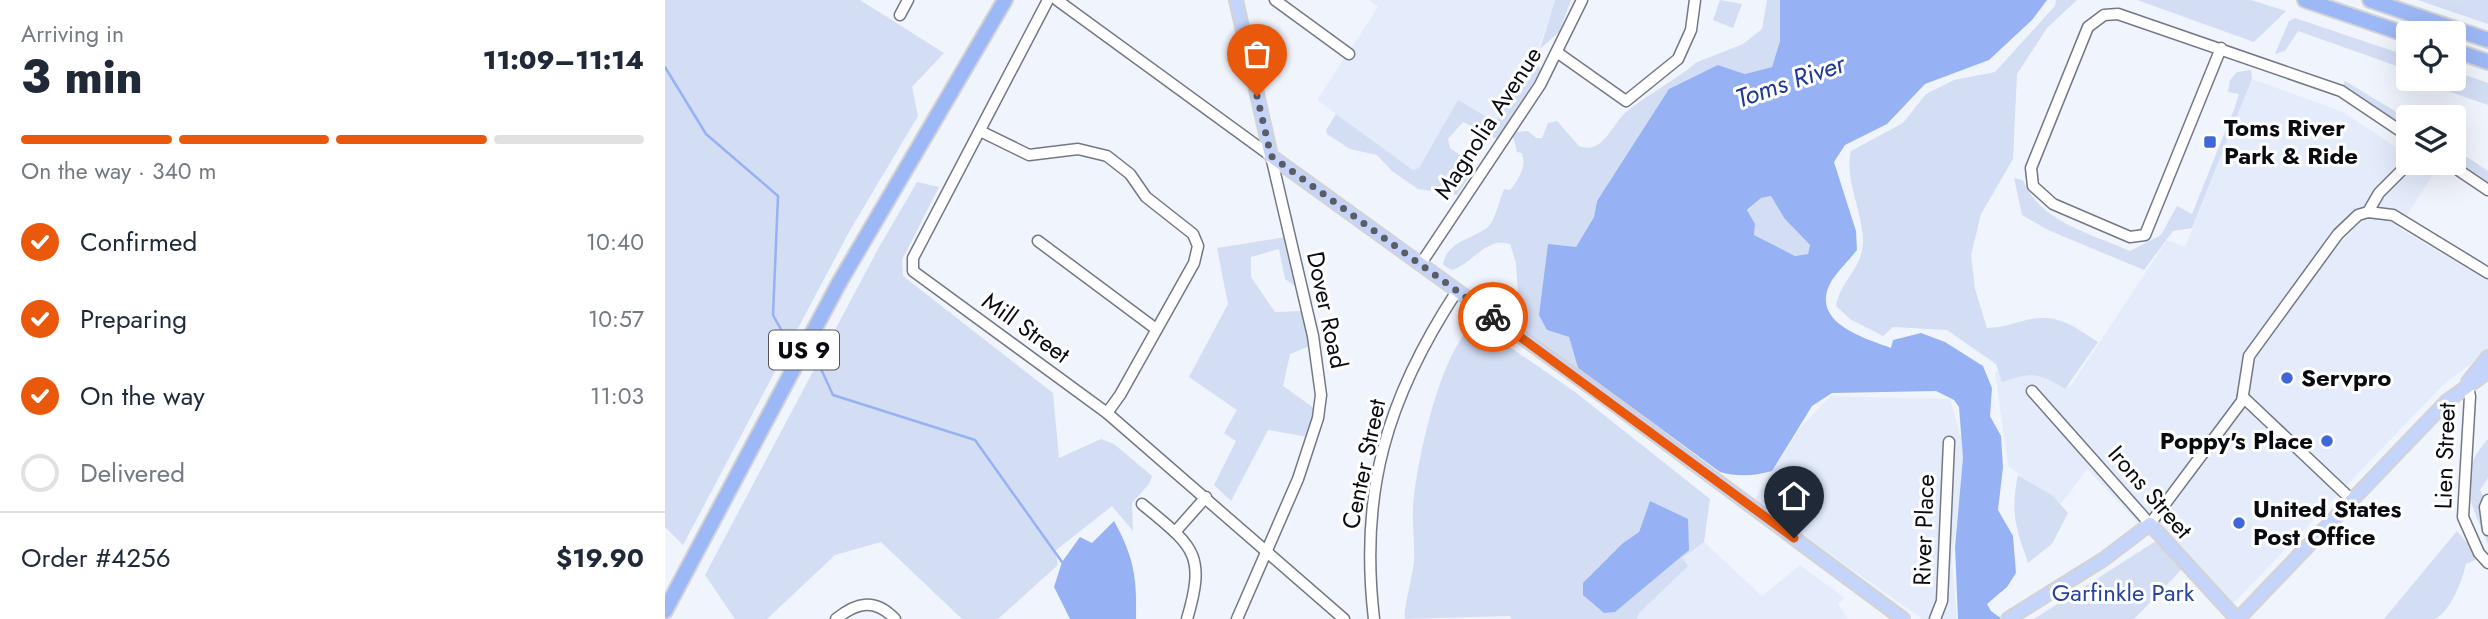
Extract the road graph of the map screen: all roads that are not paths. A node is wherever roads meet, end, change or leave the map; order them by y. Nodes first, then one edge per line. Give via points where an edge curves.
1 (908, 0) edge
2 (1005, 0) edge
3 (1048, 0) edge
4 (1057, 0) edge
5 (1235, 0) edge
6 (1275, 0) edge
7 (1582, 0) edge
8 (1695, 0) edge
9 (2305, 0) edge
10 (2370, 0) edge
11 (900, 15) dead end
12 (2396, 31) edge
13 (2488, 40) edge
14 (2221, 48) junction
15 (1558, 53) junction
16 (1349, 54) dead end
17 (2466, 54) edge
18 (2488, 62) edge
19 (2396, 128) edge
20 (980, 131) junction
21 (1271, 156) junction
22 (2397, 175) edge
23 (2466, 175) edge
24 (2488, 190) edge
25 (2368, 212) junction
26 (1038, 242) dead end
27 (1420, 265) junction
28 (2488, 273) edge
29 (1457, 291) junction
30 (1156, 329) junction
31 (2488, 357) edge
32 (2488, 372) edge
33 (2467, 385) junction
34 (2032, 391) dead end
35 (2243, 397) junction
36 (1107, 413) junction
37 (1949, 442) dead end
38 (1206, 497) junction
39 (2488, 500) edge
40 (2353, 501) junction
41 (1142, 504) dead end
42 (2150, 524) junction
43 (2488, 530) edge
44 (1175, 532) junction
45 (1268, 551) junction
46 (2488, 563) edge
47 (665, 611) edge
48 (2013, 616) edge
49 (835, 619) edge
50 (895, 619) edge
51 (1187, 619) edge
52 (1237, 619) edge
53 (1344, 619) edge
54 (1374, 619) edge
55 (1903, 619) edge
56 (1935, 619) edge
57 (2237, 619) edge

1 - 11 street
2 - 47 highway, US 9 via 839,283
3 - 20 street, Mill Street
4 - 21 street
5 - 21 main road, Dover Road
6 - 16 street
7 - 15 street, Magnolia Avenue
8 - 15 street via 1688,38 1678,59 1626,101
9 - 12 highway
10 - 13 highway
14 - 14 street via 2118,14 2097,18 2088,27 2031,168 2033,186 2046,201 2130,237 2145,234
14 - 19 street via 2341,91
15 - 27 street, Magnolia Avenue
17 - 18 highway
20 - 30 street via 1029,155 1079,149 1107,156 1130,174 1146,197 1189,228 1198,246 1194,263
20 - 36 street, Mill Street via 913,258 913,271
21 - 27 main road
21 - 45 street, Dover Road via 1313,336 1321,395 1311,443
22 - 25 street
23 - 24 street
25 - 28 street via 2393,215
25 - 35 street via 2338,234 2249,356
26 - 30 street
27 - 29 main road
29 - 54 street, Center Street via 1416,358 1389,426 1369,531
29 - 55 main road
30 - 36 street
31 - 33 main road
32 - 33 main road
33 - 40 main road
33 - 46 street, Lien Street via 2463,517
34 - 42 street, Irons Street
35 - 40 street
35 - 42 street
36 - 38 street, Mill Street
37 - 56 street, River Place via 1942,601
38 - 44 street
38 - 45 street, Mill Street
39 - 43 street
40 - 57 main road
41 - 44 street
42 - 48 main road
42 - 57 main road, Irons Street
44 - 51 street via 1189,547 1198,573
45 - 52 street, Dover Road
45 - 53 street, Mill Street
49 - 50 street via 865,603 879,606

